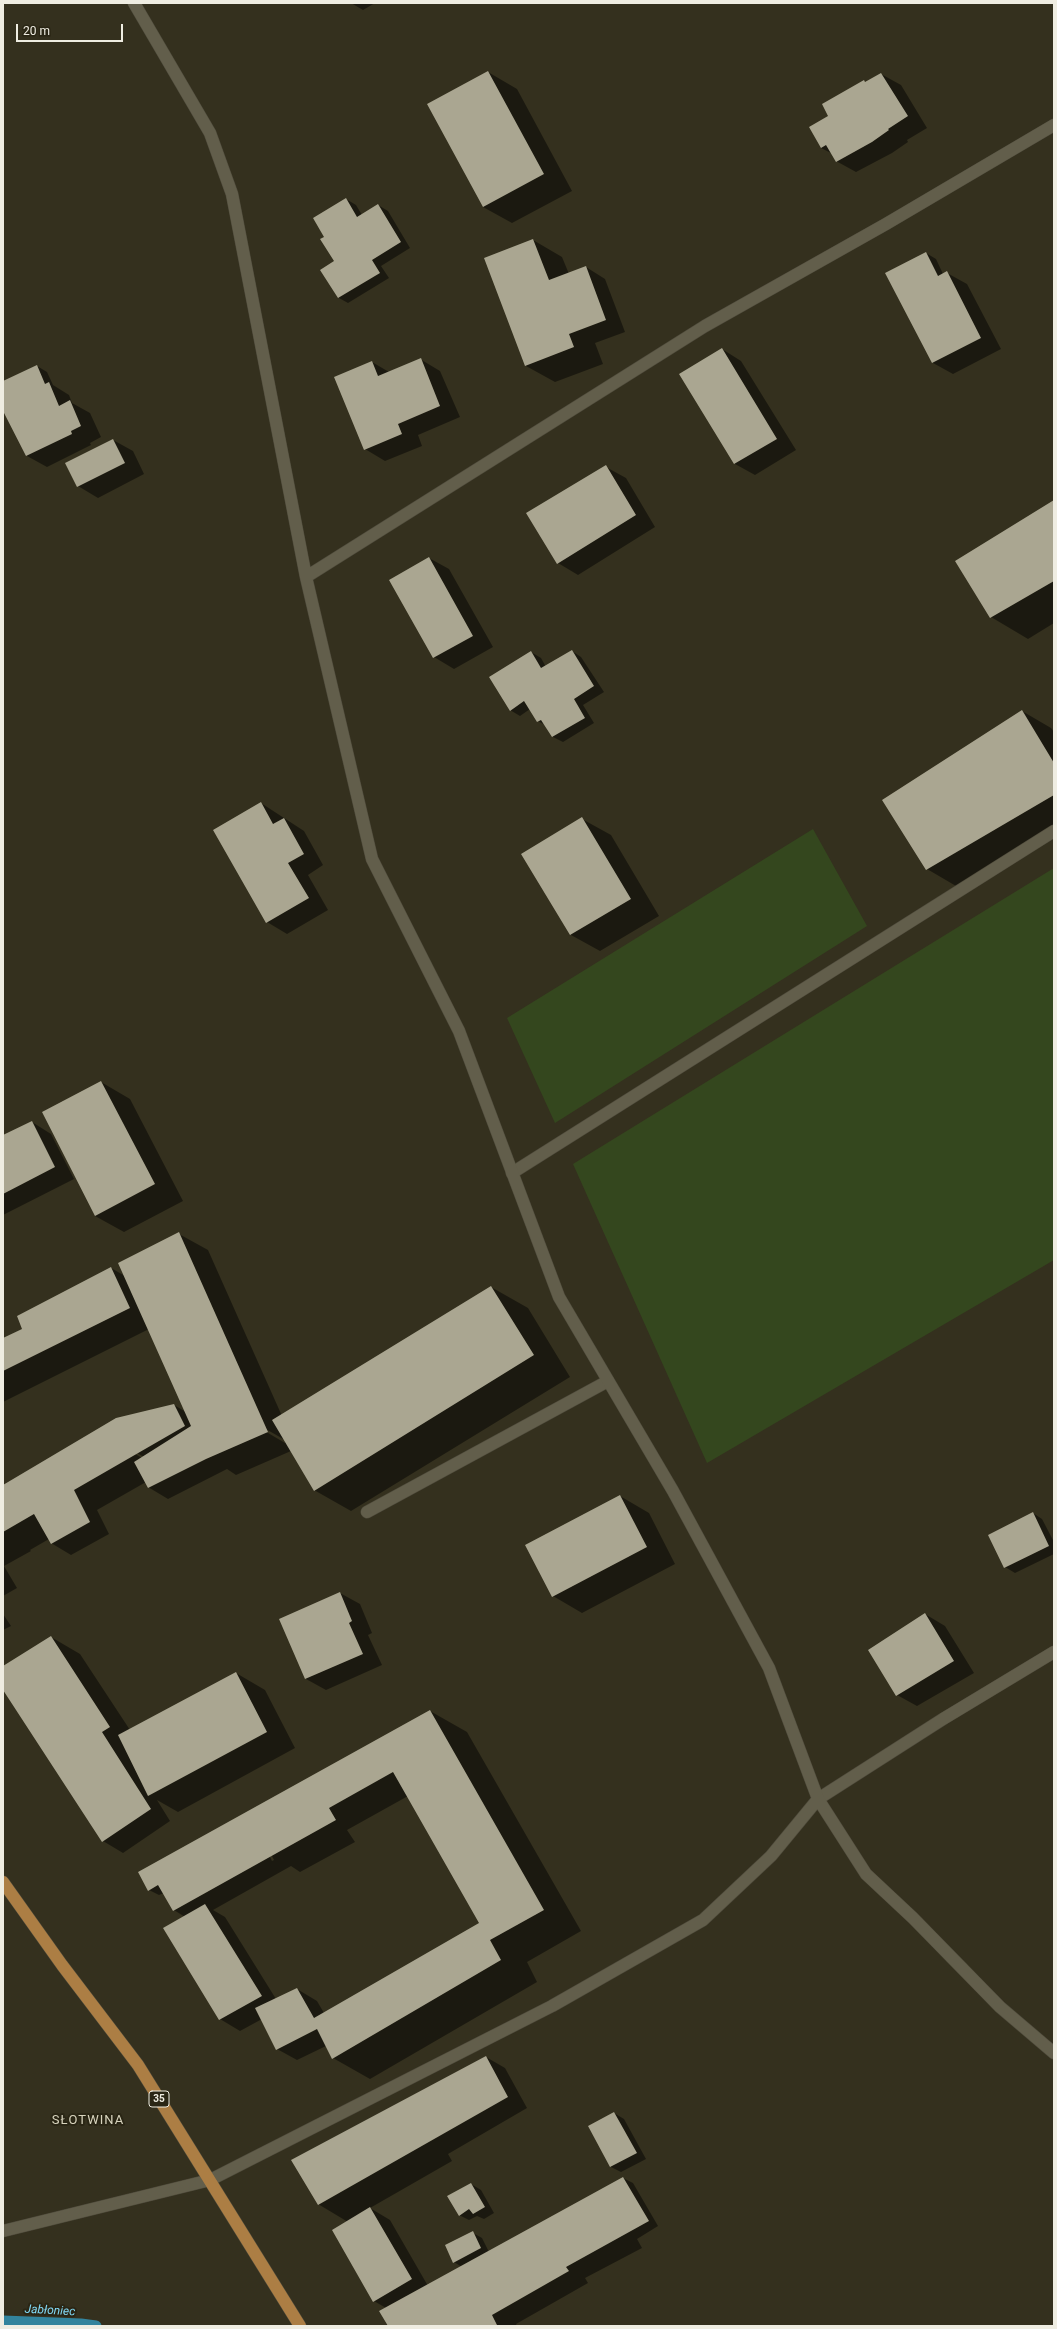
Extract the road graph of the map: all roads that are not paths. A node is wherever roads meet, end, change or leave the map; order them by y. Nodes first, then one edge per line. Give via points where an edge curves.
1 (134, 3) edge
2 (1054, 125) edge
3 (306, 577) junction
4 (1054, 831) edge
5 (512, 1173) junction
6 (608, 1381) junction
7 (367, 1512) dead end
8 (1054, 1652) edge
9 (818, 1799) junction
10 (3, 1882) edge
11 (1054, 2053) edge
12 (210, 2180) junction
13 (3, 2231) edge
14 (300, 2326) edge

1 - 3 street via 210,134 232,194
2 - 3 street via 705,326
3 - 5 street via 372,859 459,1031
4 - 5 street
5 - 6 street via 559,1297
6 - 7 street
6 - 9 street via 769,1668
8 - 9 street
9 - 11 street via 866,1874 1000,2007
9 - 12 street via 771,1856 703,1920 552,2006
10 - 12 main road, 35 via 138,2065
12 - 13 street
12 - 14 main road, 35

